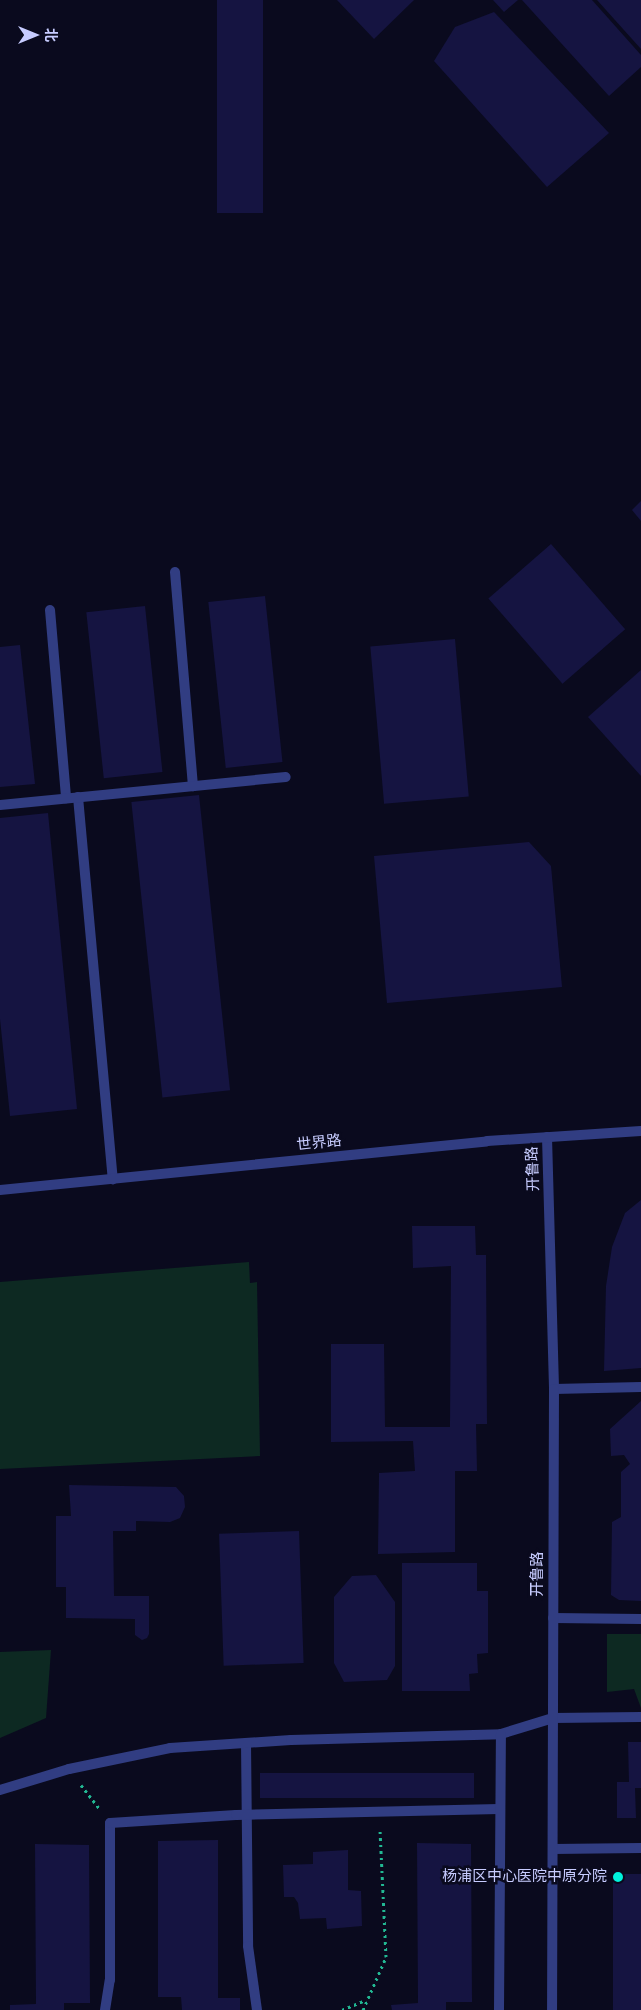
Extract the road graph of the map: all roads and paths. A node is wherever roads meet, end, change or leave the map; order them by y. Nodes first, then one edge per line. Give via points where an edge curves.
1 (175, 572) dead end
2 (50, 610) dead end
3 (286, 777) dead end
4 (193, 786) junction
5 (78, 797) junction
6 (66, 798) junction
7 (0, 805) edge
8 (641, 1131) edge
9 (547, 1137) junction
10 (113, 1179) junction
11 (0, 1190) edge
12 (641, 1387) edge
13 (554, 1389) junction
14 (553, 1618) junction
15 (641, 1619) edge
16 (641, 1717) edge
17 (553, 1718) junction
18 (501, 1734) junction
19 (246, 1743) junction
20 (69, 1769) junction
21 (0, 1790) edge
22 (499, 1809) junction
23 (380, 1811) junction
24 (246, 1815) junction
25 (110, 1822) junction
26 (641, 1848) edge
27 (553, 1849) junction
28 (366, 2000) junction
29 (105, 2010) edge
30 (257, 2010) edge
31 (342, 2010) edge
32 (363, 2010) edge
33 (499, 2010) edge
34 (552, 2010) edge

1 - 4 street
2 - 6 street
3 - 4 street
4 - 5 street
5 - 6 street
5 - 10 street
6 - 7 street
8 - 9 street, 世界路
9 - 10 street, 世界路
9 - 13 street, 开鲁路
10 - 11 street, 世界路
12 - 13 street
13 - 14 street, 开鲁路
14 - 15 street
14 - 17 street, 开鲁路
16 - 17 street
17 - 18 street
17 - 27 street, 开鲁路
18 - 19 street
18 - 22 street
19 - 20 street via 170,1748
19 - 24 street
20 - 21 street
20 - 25 path
22 - 23 street
22 - 33 street
23 - 24 street
23 - 28 path via 386,1957
24 - 25 street
24 - 30 street via 248,1946
25 - 29 street via 110,1980
26 - 27 street
27 - 34 street, 开鲁路
28 - 31 path
28 - 32 path

